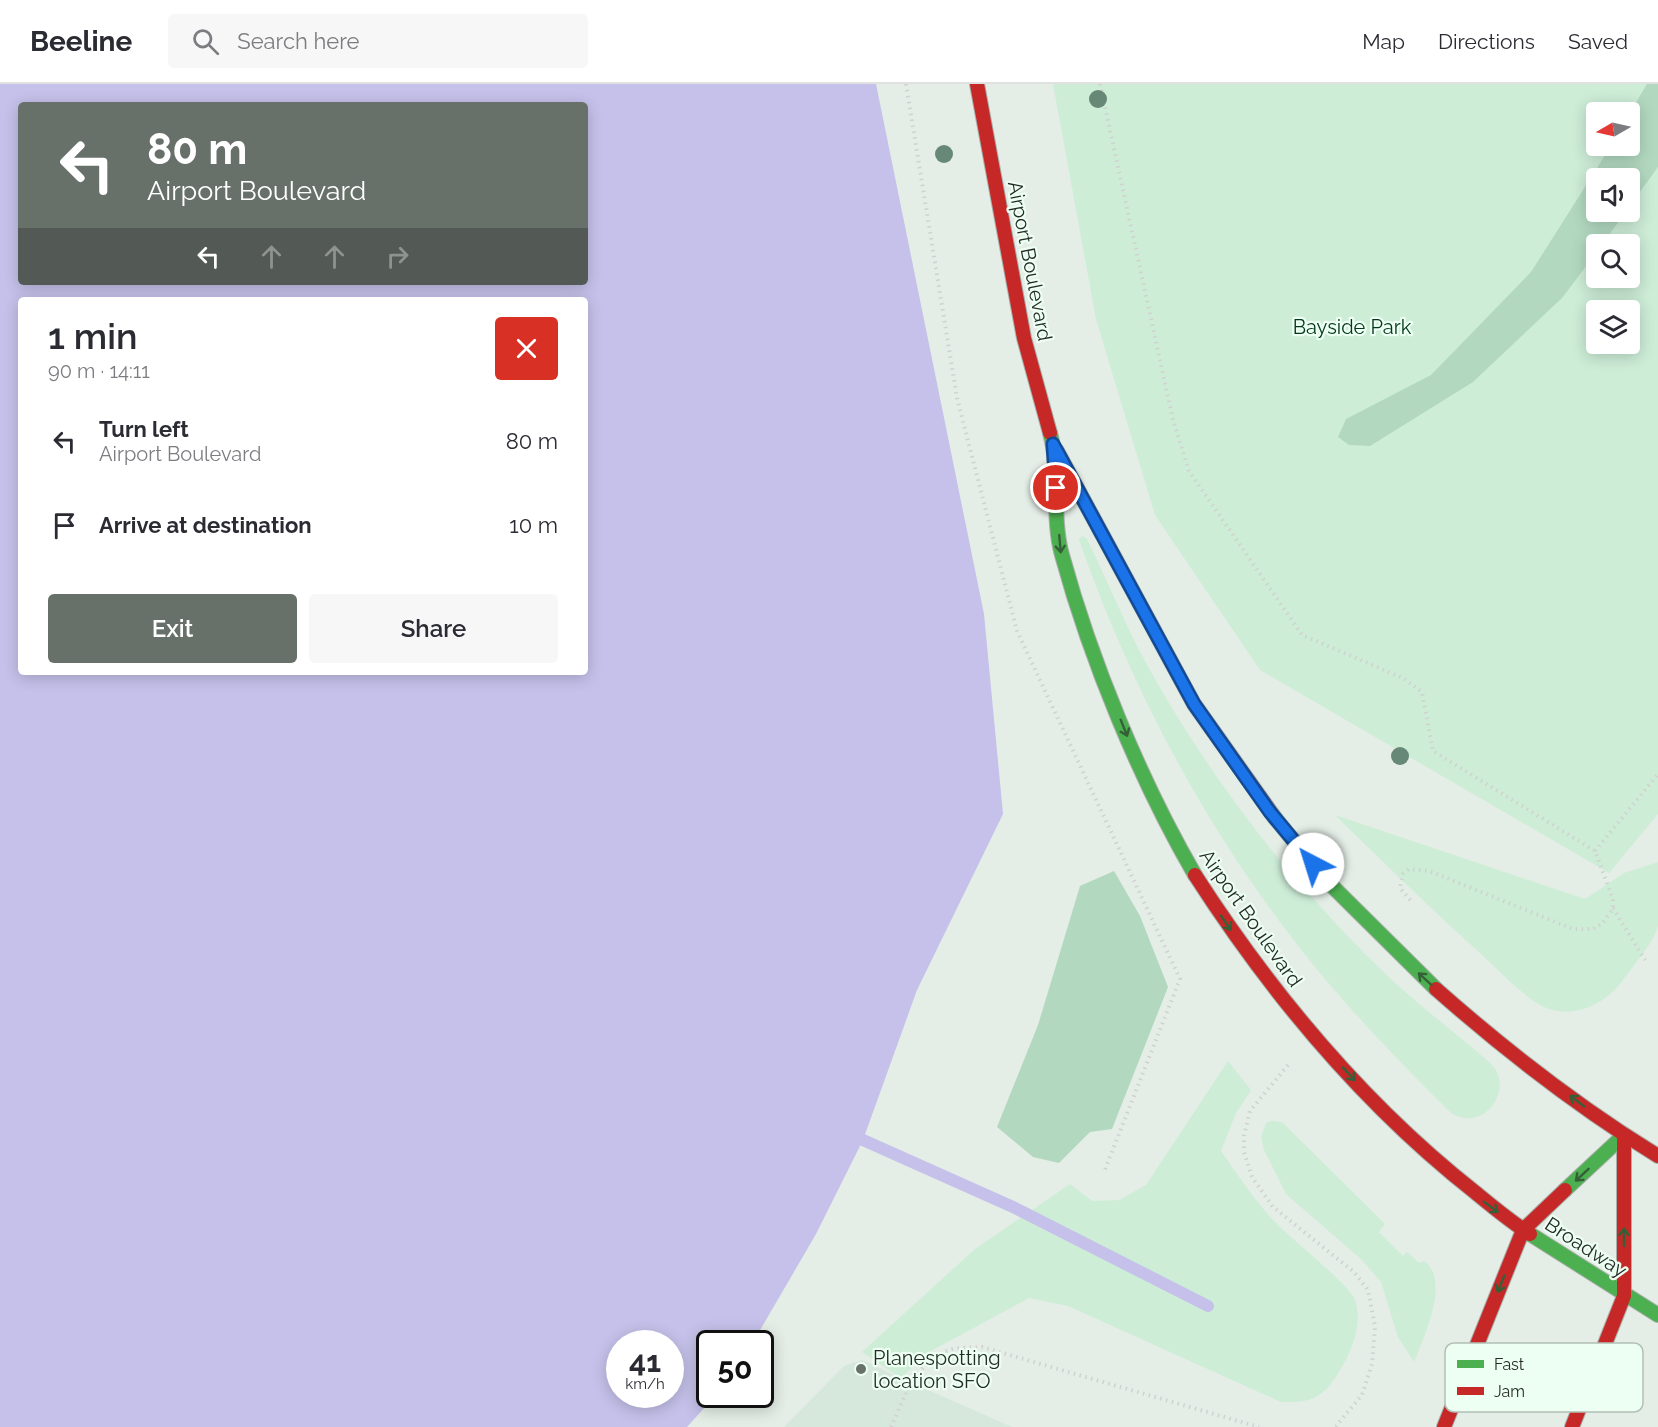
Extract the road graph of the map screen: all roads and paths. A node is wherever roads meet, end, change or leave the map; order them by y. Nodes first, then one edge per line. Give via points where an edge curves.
1 (906, 84) edge
2 (977, 84) edge
3 (1100, 84) edge
4 (1053, 444) junction
5 (1658, 774) edge
6 (1595, 851) junction
7 (1412, 902) dead end
8 (1613, 908) junction
9 (1645, 960) dead end
10 (1313, 1035) junction
11 (1624, 1135) junction
12 (1658, 1156) edge
13 (1104, 1172) dead end
14 (1523, 1230) junction
15 (1624, 1296) junction
16 (1658, 1315) edge
17 (1478, 1343) edge
18 (1605, 1343) edge
19 (1450, 1412) edge
20 (1578, 1412) edge
21 (891, 1427) edge
22 (1259, 1427) edge
23 (1332, 1427) edge
24 (1444, 1427) edge
25 (1572, 1427) edge

1 - 13 path via 957,398 1017,631 1180,979
2 - 4 main road, Airport Boulevard via 1024,338
3 - 6 path via 1173,420 1189,471 1302,635 1403,678 1422,692 1433,751
4 -> 10 main road, Airport Boulevard via 1061,553 1097,661 1163,818 1200,884 1250,956
11 -> 4 main road, Airport Boulevard via 1489,1035 1422,977 1327,881 1194,704
5 - 6 path
6 - 8 path
7 - 8 path via 1400,888 1402,874 1409,869 1429,871 1573,929 1593,929 1603,923
8 - 9 path
10 -> 14 main road, Airport Boulevard via 1438,1163
10 - 23 path via 1250,1111 1244,1152 1252,1177 1273,1206 1354,1272 1368,1290 1375,1326 1372,1364 1362,1395
11 - 12 main road
11 -> 14 main road
15 -> 11 main road
14 - 15 main road, Broadway
14 -> 17 main road
15 - 16 main road, Broadway
15 - 18 main road
19 -> 24 main road
20 - 25 main road
21 - 22 path via 912,1382 928,1362 949,1350 982,1347

